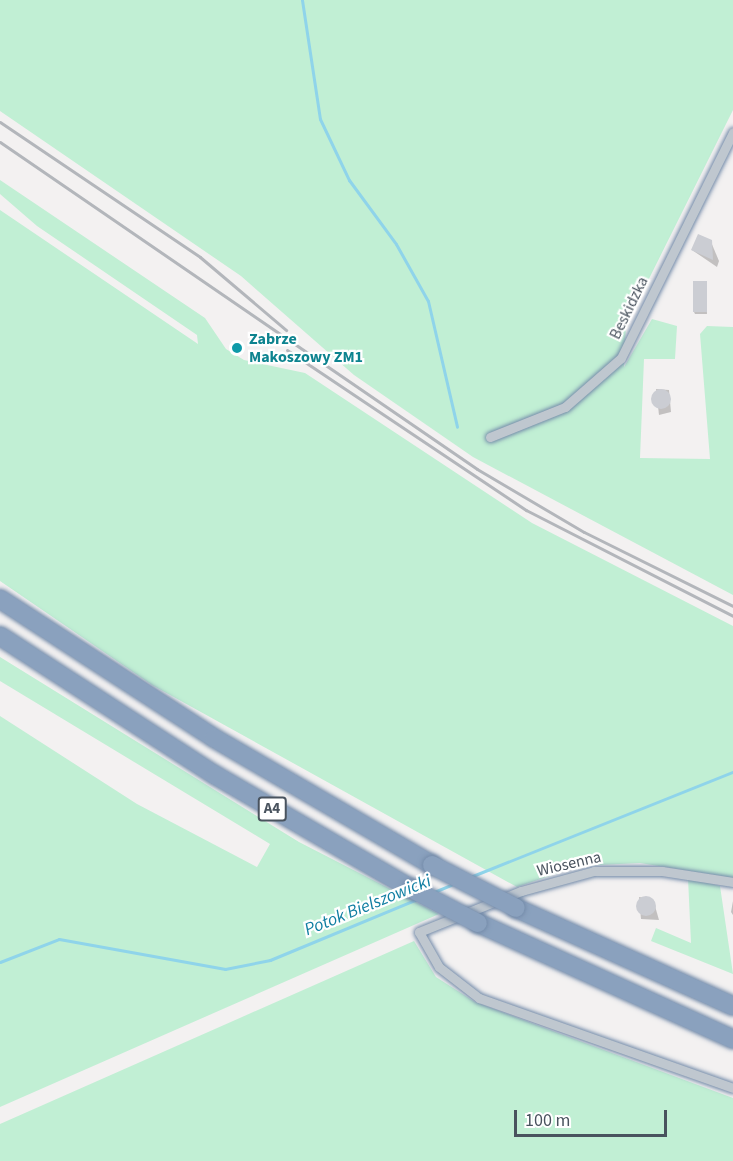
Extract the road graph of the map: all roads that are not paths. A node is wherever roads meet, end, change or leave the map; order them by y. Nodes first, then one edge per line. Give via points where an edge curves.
1 (733, 132) edge
2 (490, 437) dead end
3 (0, 599) edge
4 (0, 636) edge
5 (733, 882) edge
6 (733, 1006) edge
7 (733, 1039) edge
8 (733, 1088) edge

1 - 2 street, Beskidzka via 621,358 565,407
3 - 6 highway, A4, bridge via 223,744 432,865 516,908
4 - 7 highway, A4, bridge via 215,775 412,889
5 - 8 street, Wiosenna via 662,871 594,871 521,891 419,932 440,968 479,998

